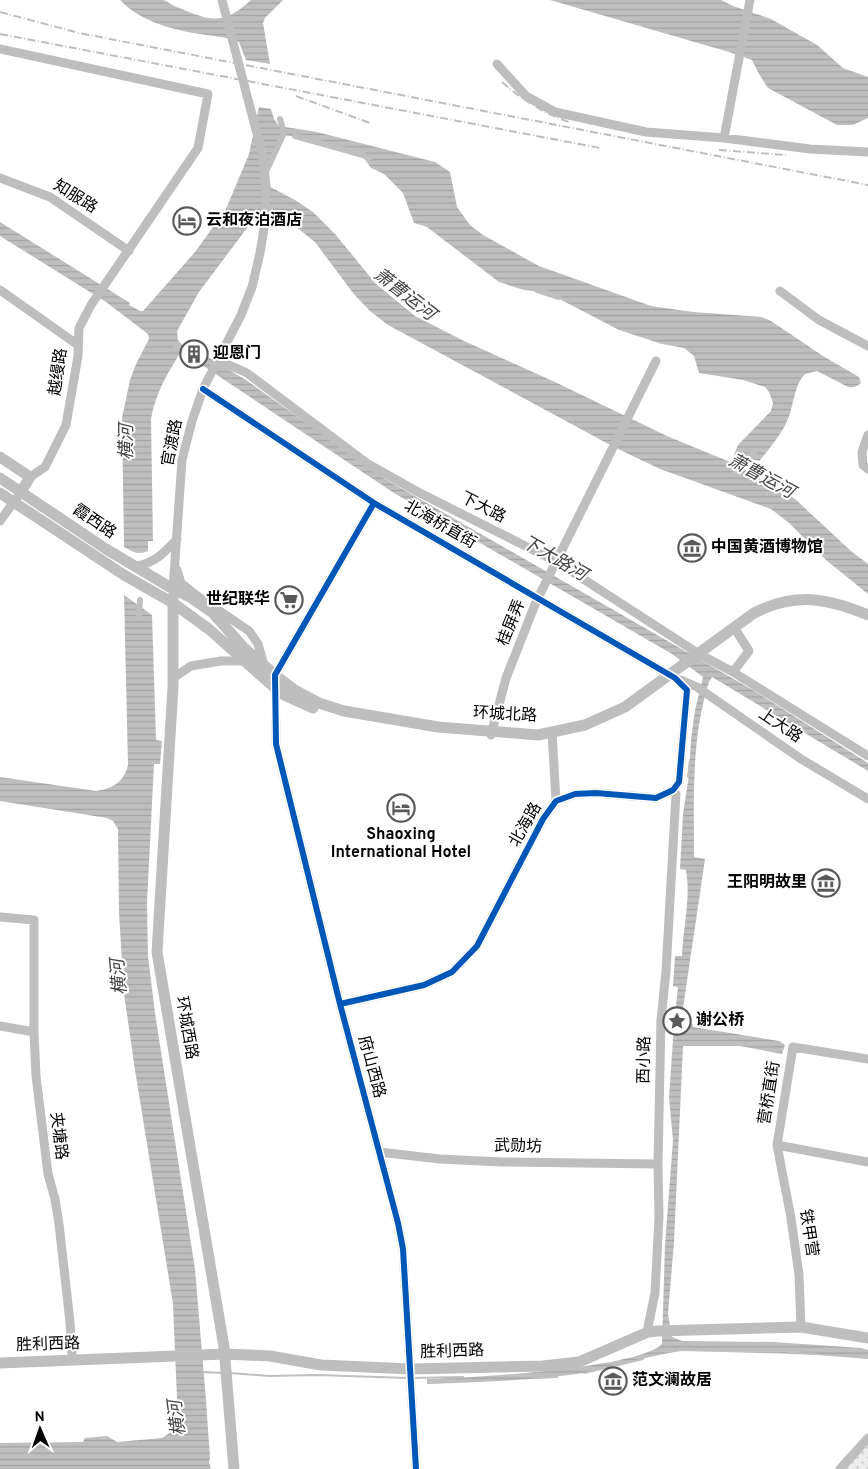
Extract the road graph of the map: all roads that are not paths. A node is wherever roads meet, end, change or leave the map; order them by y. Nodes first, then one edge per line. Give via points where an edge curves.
1 (222, 0) edge
2 (750, 0) edge
3 (0, 49) edge
4 (497, 64) dead end
5 (724, 138) junction
6 (868, 152) edge
7 (0, 178) edge
8 (129, 251) junction
9 (0, 290) edge
10 (780, 291) dead end
11 (78, 345) junction
12 (868, 346) edge
13 (218, 360) junction
14 (656, 361) dead end
15 (203, 389) junction
16 (868, 435) edge
17 (0, 457) edge
18 (868, 469) edge
19 (30, 477) junction
20 (0, 478) edge
21 (21, 492) junction
22 (0, 493) edge
23 (14, 502) junction
24 (374, 503) junction
25 (0, 522) edge
26 (177, 540) junction
27 (556, 562) junction
28 (175, 565) junction
29 (136, 566) junction
30 (173, 588) junction
31 (538, 598) junction
32 (173, 603) junction
33 (868, 615) edge
34 (868, 619) edge
35 (737, 632) junction
36 (672, 637) junction
37 (706, 650) junction
38 (244, 661) junction
39 (264, 665) junction
40 (734, 672) junction
41 (676, 673) junction
42 (275, 675) junction
43 (173, 678) junction
44 (275, 688) junction
45 (491, 733) junction
46 (552, 734) junction
47 (868, 756) edge
48 (673, 790) junction
49 (868, 800) edge
50 (556, 802) junction
51 (0, 917) edge
52 (340, 1004) junction
53 (0, 1026) edge
54 (34, 1032) junction
55 (868, 1059) edge
56 (777, 1145) junction
57 (379, 1152) junction
58 (868, 1162) edge
59 (658, 1164) junction
60 (801, 1324) junction
61 (652, 1329) junction
62 (868, 1333) edge
63 (868, 1338) edge
64 (72, 1354) junction
65 (225, 1355) junction
66 (0, 1357) edge
67 (0, 1363) edge
68 (410, 1366) junction
69 (868, 1438) edge
70 (234, 1469) edge
71 (416, 1469) edge
72 (840, 1469) edge

1 - 13 street, 官渡路 via 262,153 266,185 265,222 252,287
2 - 5 street
3 - 8 street, 越缦路 via 208,94 198,148
4 - 5 street via 526,96 554,112 646,132
5 - 6 street
7 - 8 street, 知服路 via 50,197
8 - 11 street, 越缦路 via 91,305 79,328
9 - 11 street
10 - 12 street via 819,320
11 - 19 street, 越缦路 via 66,425 45,467
13 - 15 street, 官渡路
13 - 27 street, 下大路 via 247,373 368,464
14 - 27 street, 桂屏弄
15 - 24 street, 北海桥直街
15 - 26 street, 官渡路 via 182,460
16 - 18 street via 862,452 863,465
17 - 19 main road
19 - 21 main road
20 - 21 main road, 霞西路
21 - 23 street
21 - 29 main road, 霞西路
22 - 23 main road, 霞西路
23 - 25 street
23 - 32 main road, 霞西路 via 124,575
24 - 31 street, 北海桥直街
24 - 42 street
26 - 28 street, 官渡路
26 - 29 street via 158,559
27 - 31 street, 桂屏弄
27 - 36 street, 下大路
28 - 30 street, 官渡路
28 - 39 street via 181,583 249,631 258,644
29 - 30 main road, 霞西路
30 - 32 main road, 环城西路
30 - 39 main road, 环城北路 via 213,613
31 - 41 street, 北海桥直街
31 - 45 street, 桂屏弄 via 506,678
32 - 38 main road, 环城北路
32 - 43 main road, 环城西路
33 - 37 main road, 环城北路 via 817,599 788,601 754,613
34 - 35 main road, 环城北路 via 817,603 789,604 756,618
35 - 37 main road, 环城北路
35 - 40 street via 749,651
36 - 37 street
36 - 40 street, 下大路
37 - 41 main road, 环城北路
38 - 43 street via 191,666
38 - 44 main road, 环城北路
39 - 42 main road, 环城北路
40 - 47 street, 下大路
41 - 46 main road, 环城北路 via 629,711 586,729
41 - 48 street via 687,690 679,782
41 - 49 street, 上大路 via 801,759
42 - 44 street, 府山西路
42 - 45 main road, 环城北路 via 319,703 344,711
43 - 65 main road, 环城西路 via 156,952
44 - 45 main road, 环城北路 via 314,708 348,717 437,732
44 - 52 street, 府山西路 via 276,744
45 - 46 main road, 环城北路 via 540,738
46 - 50 street
48 - 50 street, 北海路 via 656,798 596,793 575,794
48 - 59 street, 西小路 via 676,794 661,1020
50 - 52 street, 北海路 via 543,819 477,946 452,972 424,985
51 - 54 street, 夹塘路 via 34,920
52 - 57 street, 府山西路
53 - 54 street
54 - 64 street, 夹塘路 via 36,1076 48,1174 56,1200
55 - 56 street, 营桥直街 via 793,1047
56 - 58 street
56 - 60 street, 铁甲营 via 800,1275
57 - 59 street, 武勋坊 via 493,1162
57 - 68 street, 府山西路 via 403,1249
59 - 61 street, 西小路 via 659,1218
60 - 61 main road, 胜利西路
60 - 62 main road, 胜利西路
60 - 63 main road, 胜利西路
61 - 68 main road, 胜利西路 via 579,1362 562,1365
64 - 65 main road, 胜利西路 via 207,1348
64 - 66 main road, 胜利西路
65 - 67 main road, 胜利西路
65 - 68 main road, 胜利西路 via 270,1356 321,1365
65 - 70 main road, 环城西路
68 - 71 street, 府山西路
69 - 72 street

